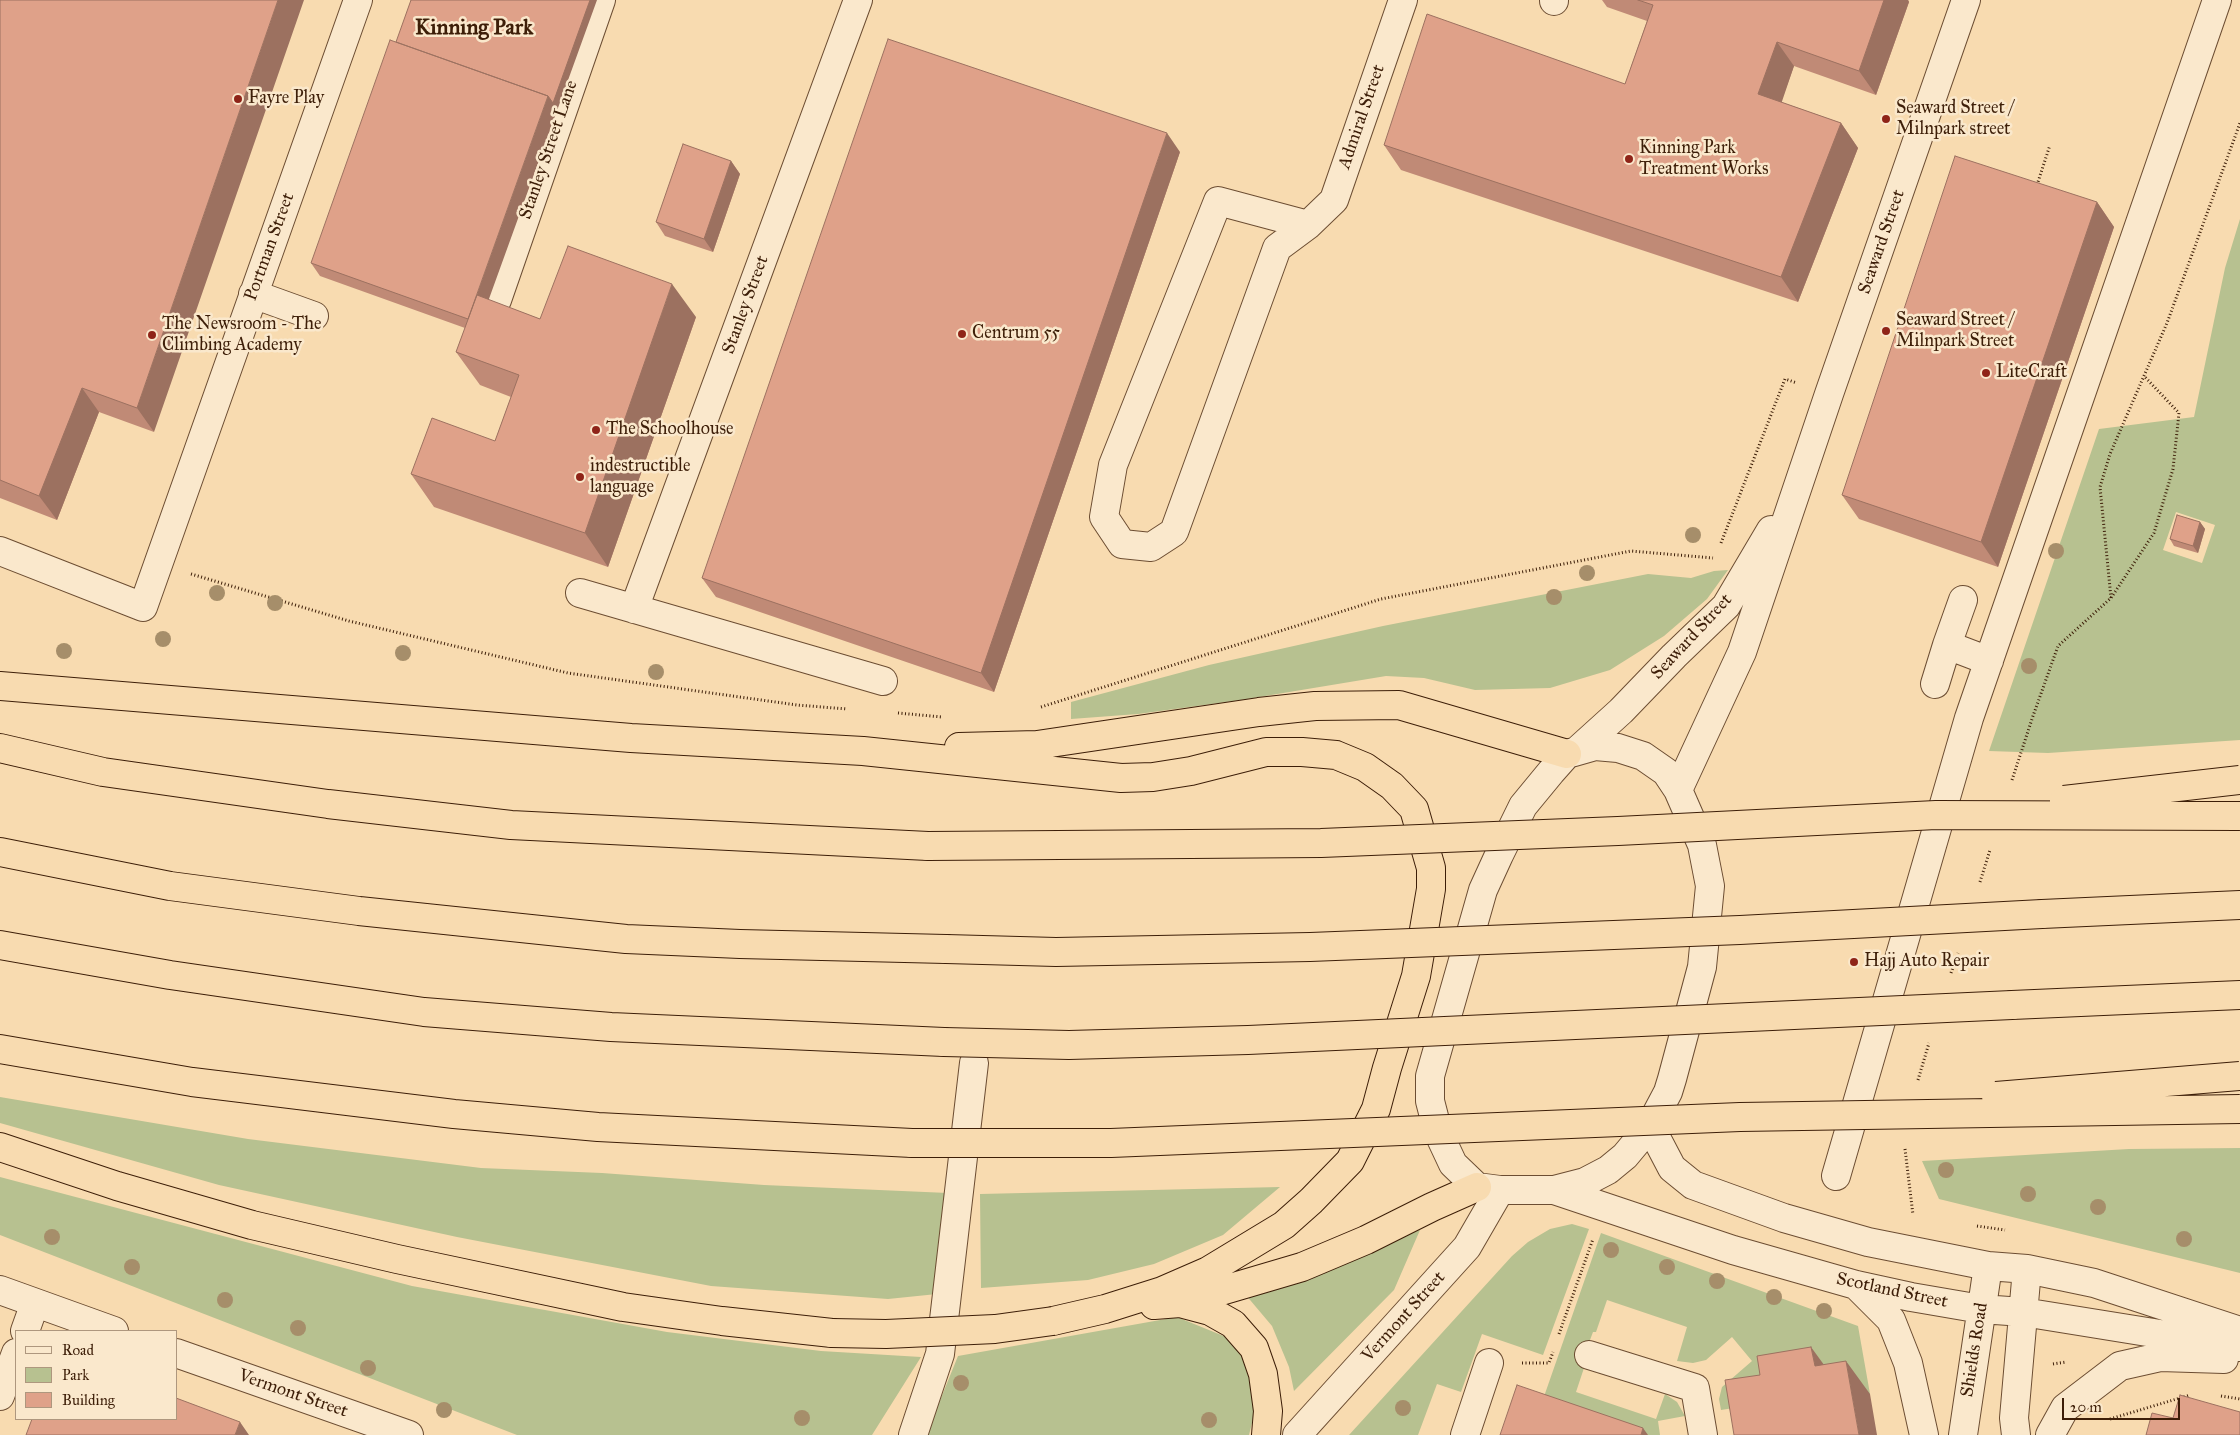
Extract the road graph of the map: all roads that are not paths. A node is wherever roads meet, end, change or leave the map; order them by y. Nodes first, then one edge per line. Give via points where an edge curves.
1 (358, 0) edge
2 (601, 0) edge
3 (858, 0) edge
4 (1403, 0) edge
5 (1966, 0) edge
6 (2217, 0) edge
7 (1308, 226) junction
8 (254, 294) junction
9 (497, 300) edge
10 (314, 316) dead end
11 (1799, 484) junction
12 (0, 551) edge
13 (580, 593) dead end
14 (1963, 600) dead end
15 (634, 609) junction
16 (1947, 645) junction
17 (1988, 661) junction
18 (883, 681) dead end
19 (1935, 684) dead end
20 (0, 686) edge
21 (0, 748) edge
22 (863, 751) junction
23 (1573, 751) junction
24 (2240, 780) edge
25 (1678, 790) junction
26 (1936, 815) junction
27 (2240, 816) edge
28 (0, 852) edge
29 (2240, 905) edge
30 (0, 944) edge
31 (2240, 995) edge
32 (0, 1049) edge
33 (974, 1063) dead end
34 (2240, 1076) edge
35 (2240, 1109) edge
36 (1740, 1117) junction
37 (1650, 1126) junction
38 (0, 1147) edge
39 (1836, 1176) dead end
40 (1489, 1189) junction
41 (1554, 1190) junction
42 (1988, 1266) junction
43 (2027, 1269) junction
44 (1856, 1285) junction
45 (0, 1290) edge
46 (35, 1303) junction
47 (1180, 1303) junction
48 (1104, 1309) junction
49 (1981, 1309) junction
50 (2023, 1312) junction
51 (25, 1330) edge
52 (111, 1330) edge
53 (2240, 1331) edge
54 (2240, 1347) edge
55 (178, 1354) edge
56 (1589, 1355) dead end
57 (15, 1356) edge
58 (2240, 1359) edge
59 (1489, 1363) road end
60 (0, 1396) edge
61 (409, 1435) edge
62 (913, 1435) edge
63 (1266, 1435) edge
64 (1297, 1435) edge
65 (1465, 1435) edge
66 (1703, 1435) edge
67 (1924, 1435) edge
68 (1963, 1435) edge
69 (2016, 1435) edge
70 (2050, 1435) edge

1 - 8 street, Portman Street
2 - 9 street, Stanley Street Lane
3 - 15 street, Stanley Street
4 - 7 street, Admiral Street via 1334,200
5 - 11 street, Seaward Street
6 - 17 street
7 - 7 street, Admiral Street via 1277,248 1174,532 1151,547 1122,544 1104,517 1113,465 1218,201
8 - 10 street
8 - 12 street, Portman Street via 143,607
11 - 23 street, Seaward Street via 1726,606 1621,711
11 - 25 street, Seaward Street via 1742,652
13 - 15 street
14 - 16 street
15 - 18 street
16 - 17 street
16 - 19 street
17 - 39 street
20 - 22 highway via 630,738
21 - 26 highway, bridge via 103,772 328,804 511,825 928,846 1321,842
22 - 23 highway via 1037,745 1259,712 1315,706 1399,705
22 - 48 highway via 1121,778 1191,771 1266,752 1336,755 1366,767 1392,786 1414,809 1431,868 1431,889 1416,976 1376,1110 1350,1160 1284,1225 1244,1250 1162,1292
23 - 25 street via 1595,746 1618,748 1643,756 1666,772
23 - 40 street, Seaward Street via 1524,806 1484,890 1430,1076 1430,1101 1438,1132 1453,1164
24 - 26 highway, bridge
25 - 37 street via 1702,845 1710,886 1702,967 1668,1092
26 - 27 highway, bridge
28 - 29 highway, bridge via 170,886 359,911 626,938 1056,952 1310,947 1749,930
30 - 31 highway, bridge via 170,975 424,1012 611,1027 944,1042 1069,1044 1248,1040
32 - 36 highway, bridge via 192,1082 463,1115 598,1127 912,1143 1111,1143
33 - 62 street via 940,1354
34 - 36 highway, bridge
35 - 36 highway, bridge
37 - 41 street via 1625,1156 1608,1170 1585,1182
37 - 42 street via 1672,1168 1693,1185 1784,1218 1868,1242
38 - 48 highway, bridge via 117,1186 252,1225 623,1307 832,1333 886,1334 995,1329 1053,1321
40 - 41 street
40 - 47 highway via 1432,1207 1302,1267
40 - 64 street, Vermont Street via 1466,1247
41 - 44 street, Scotland Street via 1733,1250
42 - 43 street
42 - 49 street, Shields Road
43 - 50 street
43 - 53 street via 2094,1282
44 - 49 street, Scotland Street
44 - 67 street via 1891,1320 1908,1363
45 - 46 street
46 - 51 street
46 - 52 street
47 - 48 highway
47 - 63 highway via 1210,1311 1233,1324 1254,1348 1266,1392
49 - 50 street, Scotland Street
49 - 68 street, Shields Road
50 - 54 street, Scotland Street
50 - 69 street via 2014,1418
55 - 61 street, Vermont Street
56 - 66 street via 1695,1388
57 - 60 street
58 - 70 street via 2160,1357 2120,1366 2065,1408
59 - 65 street

